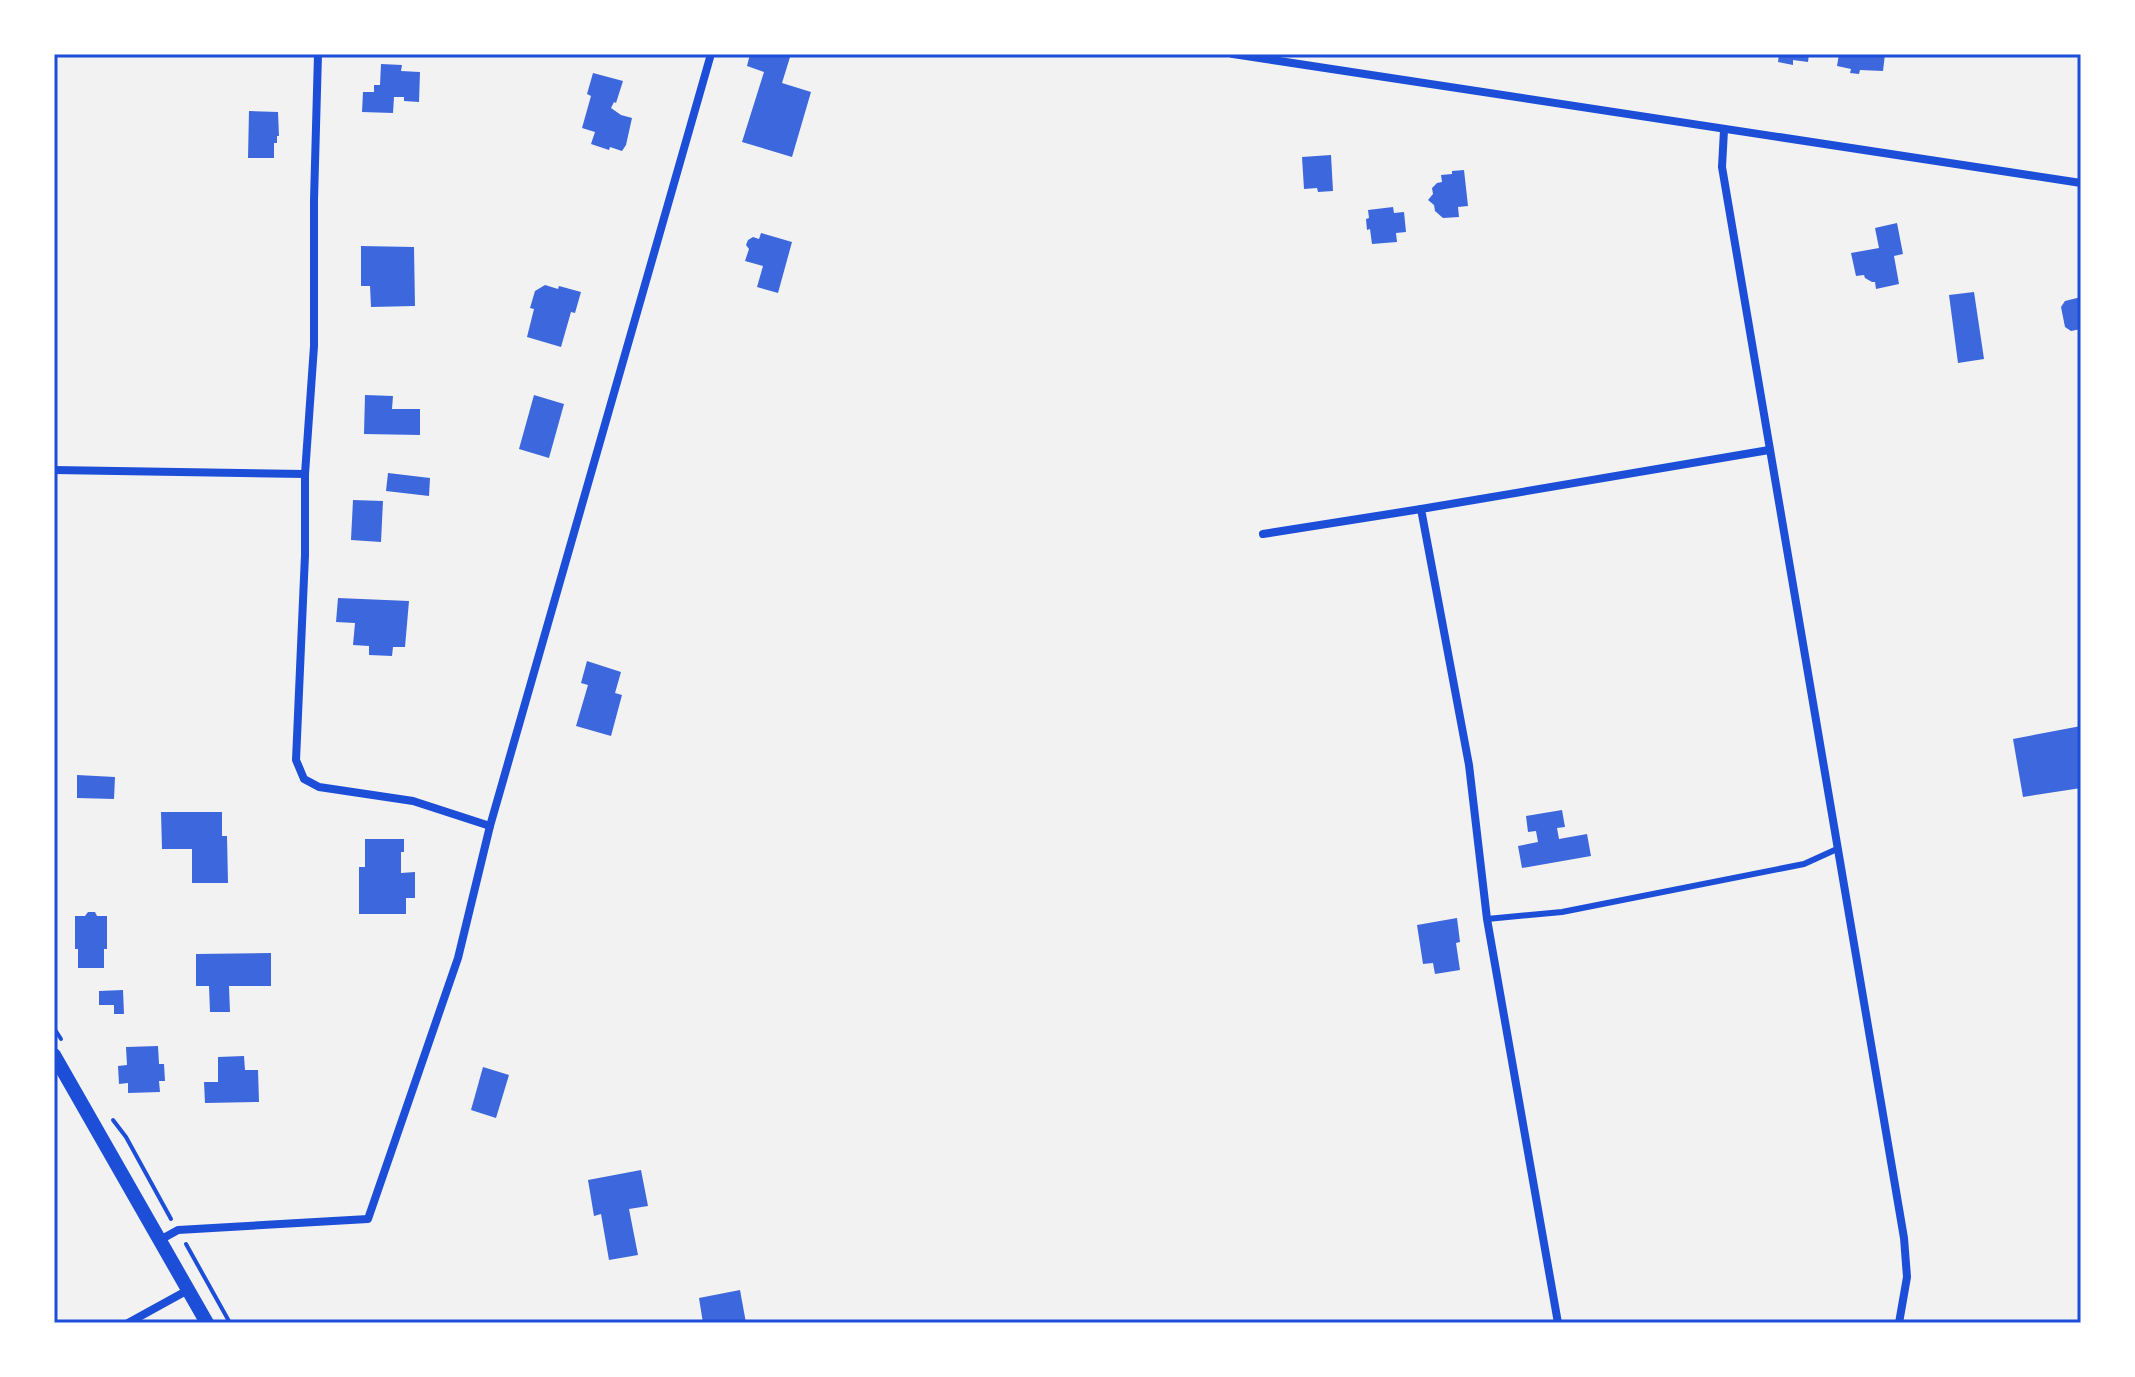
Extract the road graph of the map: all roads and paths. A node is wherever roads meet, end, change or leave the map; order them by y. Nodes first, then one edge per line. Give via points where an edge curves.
1 (318, 54) edge
2 (711, 54) edge
3 (1233, 54) edge
4 (1724, 130) junction
5 (2081, 183) edge
6 (1769, 450) junction
7 (54, 470) edge
8 (305, 474) junction
9 (1421, 509) junction
10 (1263, 534) dead end
11 (490, 826) junction
12 (1837, 849) junction
13 (1487, 919) junction
14 (54, 1055) edge
15 (160, 1240) junction
16 (188, 1290) junction
17 (128, 1323) edge
18 (207, 1323) edge
19 (1558, 1323) edge
20 (1899, 1323) edge

1 - 8 street via 314,346
2 - 11 street
3 - 4 street
4 - 5 street
4 - 6 street via 1722,167
6 - 9 street
6 - 12 street
7 - 8 street
8 - 11 street via 296,760 304,779 319,787 413,801
9 - 10 street
9 - 13 street via 1469,765
11 - 15 street via 458,958 368,1219 178,1230
12 - 13 lane via 1804,864 1562,912
12 - 20 street via 1904,1238 1907,1277
13 - 19 street
14 - 15 street
15 - 16 street
16 - 17 street
16 - 18 street

